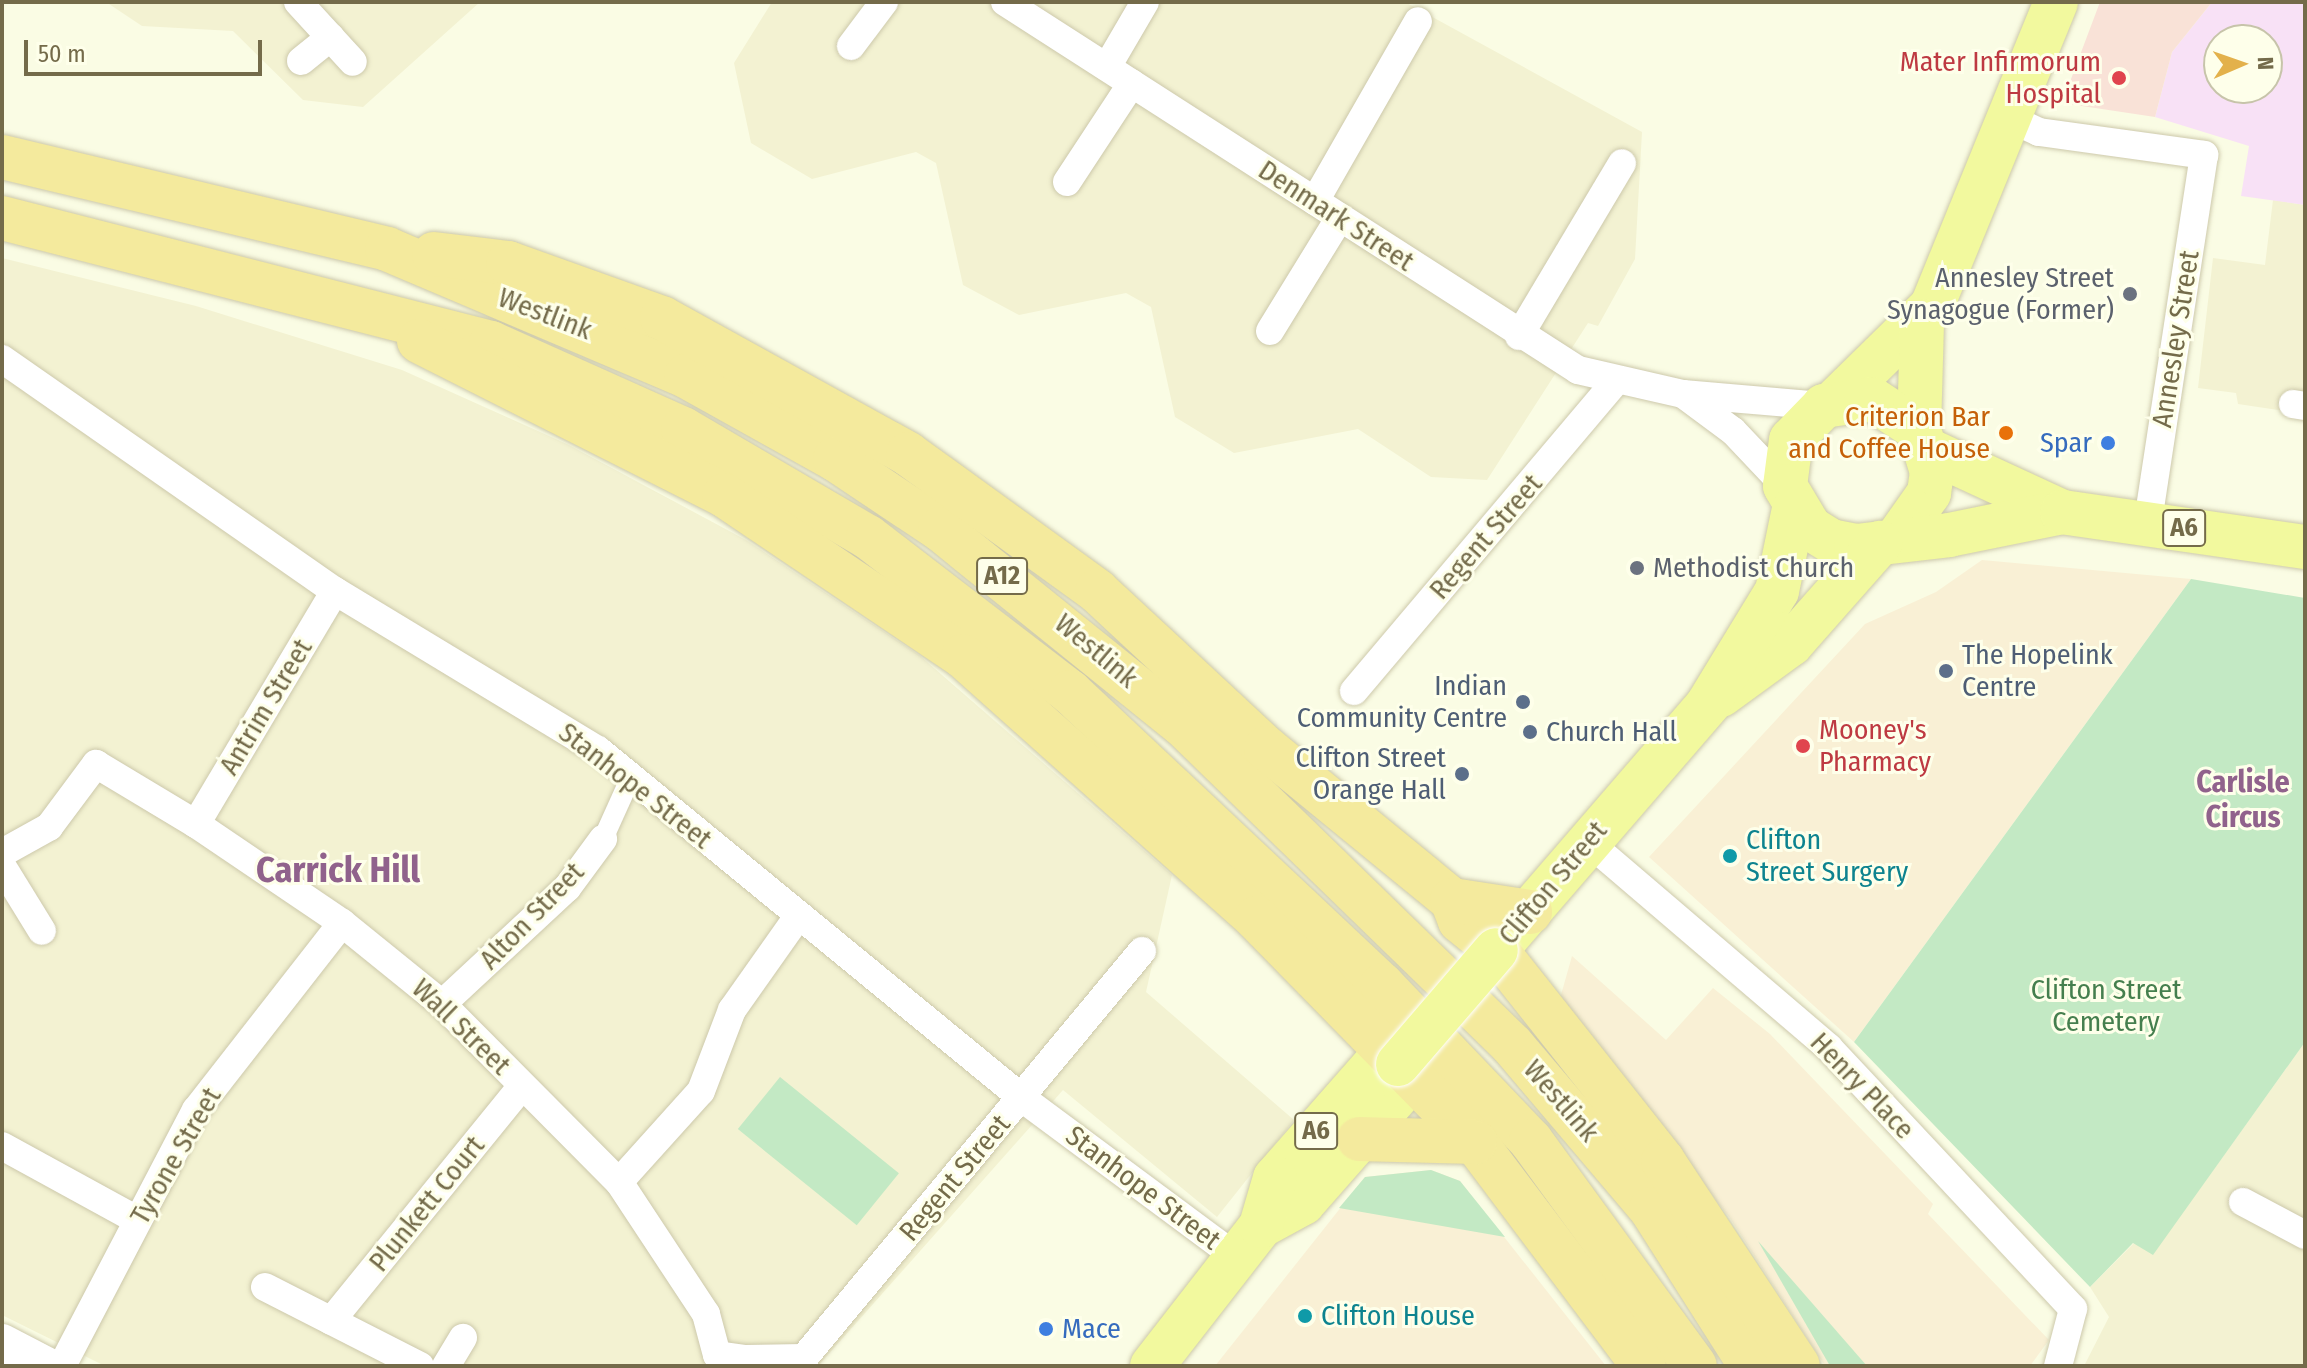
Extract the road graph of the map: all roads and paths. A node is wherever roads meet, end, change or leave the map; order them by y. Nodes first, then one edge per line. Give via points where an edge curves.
1 (298, 2) edge
2 (884, 2) edge
3 (1005, 2) edge
4 (1145, 2) edge
5 (2056, 2) edge
6 (1418, 21) dead end
7 (331, 37) junction
8 (851, 46) dead end
9 (301, 61) dead end
10 (353, 62) dead end
11 (1107, 67) junction
12 (1132, 83) junction
13 (2009, 118) junction
14 (2, 157) edge
15 (1622, 163) dead end
16 (1067, 182) dead end
17 (1315, 201) junction
18 (2, 218) edge
19 (1339, 219) junction
20 (387, 249) junction
21 (362, 308) junction
22 (1922, 321) junction
23 (1270, 331) dead end
24 (1519, 336) junction
25 (2, 359) edge
26 (1615, 382) junction
27 (1683, 394) junction
28 (1829, 404) junction
29 (1924, 440) junction
30 (1790, 498) junction
31 (2062, 512) junction
32 (2148, 523) junction
33 (1889, 540) junction
34 (2305, 547) edge
35 (335, 591) junction
36 (1354, 691) dead end
37 (1708, 704) junction
38 (631, 777) junction
39 (196, 824) junction
40 (603, 839) joint
41 (1587, 841) junction
42 (2, 853) edge
43 (2, 866) edge
44 (1452, 900) junction
45 (1530, 912) junction
46 (797, 918) junction
47 (342, 923) junction
48 (42, 931) dead end
49 (1496, 950) junction
50 (1142, 951) dead end
51 (442, 1004) junction
52 (1398, 1064) junction
53 (522, 1086) junction
54 (1022, 1098) junction
55 (1359, 1139) junction
56 (1475, 1142) junction
57 (2, 1146) edge
58 (619, 1182) junction
59 (2243, 1202) dead end
60 (137, 1220) junction
61 (2305, 1235) edge
62 (1249, 1241) junction
63 (265, 1287) dead end
64 (331, 1321) junction
65 (463, 1338) dead end
66 (746, 1359) joint
67 (712, 1361) edge
68 (809, 1362) edge
69 (62, 1366) edge
70 (420, 1366) edge
71 (446, 1366) edge
72 (1152, 1366) edge
73 (1644, 1366) edge
74 (1695, 1366) edge
75 (1751, 1366) edge
76 (1798, 1366) edge
77 (2058, 1366) edge

1 - 7 street
2 - 8 street
3 - 11 street, Denmark Street
4 - 11 street
5 - 13 main road
6 - 17 street
7 - 9 street
7 - 10 street
11 - 12 street, Denmark Street
12 - 16 street
12 - 17 street, Denmark Street
13 - 22 main road
13 - 32 street, Annesley Street via 2039,132 2204,155
14 - 20 highway, Westlink / A12
15 - 24 street
17 - 19 street, Denmark Street
18 - 21 highway, Westlink / A12
19 - 23 street
19 - 24 street, Denmark Street
20 - 44 highway via 508,263 579,284 717,346 908,454 1097,591 1266,748
20 - 75 highway, Westlink / A12 via 686,376 835,459 1067,626 1214,754 1512,1045 1651,1209
21 - 52 highway via 724,495 849,573 963,656 1256,918
21 - 74 highway, Westlink / A12 via 491,343 683,429 868,537 976,615 1070,692 1426,1031 1583,1205
22 - 28 main road via 1873,356
22 - 29 main road
24 - 26 street, Denmark Street
25 - 35 street, Stanhope Street
26 - 27 street, Denmark Street
26 - 36 street, Regent Street
27 - 28 street, Denmark Street
27 - 30 street, Denmark Street via 1733,431
28 - 29 main road, A6 via 1881,402
28 - 30 main road, A6 via 1791,440
29 - 31 main road, A6
29 - 33 main road, A6 via 1929,493
30 - 33 main road, A6 via 1831,541
30 - 37 main road, Clifton Street / A6 via 1777,591
31 - 32 main road, A6
31 - 33 main road, A6 via 1949,535
32 - 34 main road, A6
33 - 37 main road, Clifton Street / A6 via 1791,644
35 - 38 street, Stanhope Street
35 - 39 street, Antrim Street
37 - 41 main road, Clifton Street / A6
38 - 40 street, Alton Street
38 - 46 street, Stanhope Street
39 - 42 street, Wall Street via 96,764 49,827
39 - 47 street, Wall Street
40 - 51 street, Alton Street via 567,888
41 - 45 main road, Clifton Street / A6
41 - 77 street, Henry Place via 1829,1048 2073,1309
43 - 48 street
44 - 45 highway
44 - 49 highway via 1460,921
45 - 49 main road, Clifton Street / A6
46 - 54 street, Stanhope Street
46 - 58 street via 732,1010 701,1091
47 - 51 street, Wall Street
47 - 60 street, Tyrone Street via 196,1110
49 - 52 main road, Clifton Street / A6, bridge
49 - 76 highway via 1725,1246
50 - 54 street, Regent Street
51 - 53 street, Wall Street
52 - 55 main road, Clifton Street / A6 via 1405,1087
52 - 56 highway
52 - 62 main road, Clifton Street / A6 via 1377,1062 1275,1178
53 - 58 street, Wall Street
53 - 64 street, Plunkett Court
54 - 62 street, Stanhope Street
54 - 68 street, Regent Street
55 - 56 highway
55 - 62 main road, Clifton Street / A6 via 1303,1203
56 - 73 highway
57 - 60 street
58 - 67 street, Wall Street via 706,1314
59 - 61 street
60 - 69 street, Tyrone Street
62 - 72 main road, Clifton Street / A6
63 - 64 street
64 - 70 street
65 - 71 street
66 - 67 street, Wall Street
66 - 68 street, Regent Street

